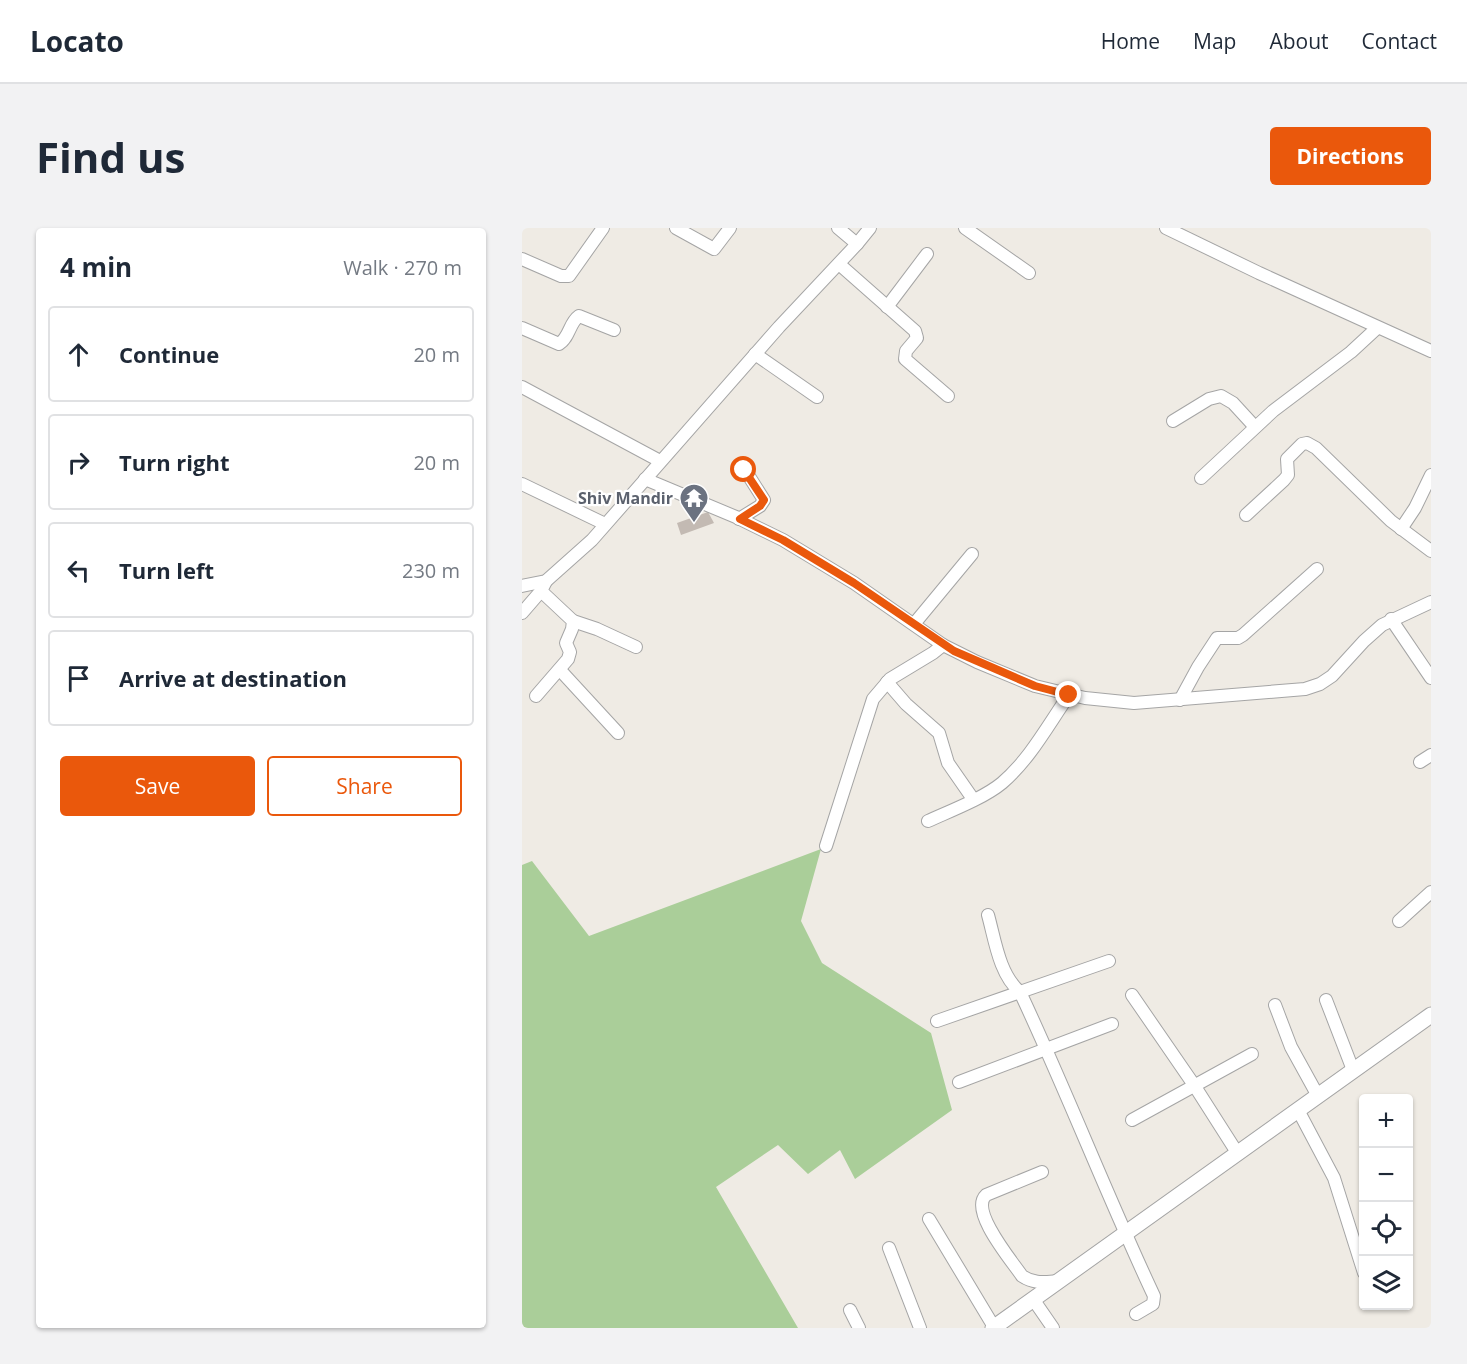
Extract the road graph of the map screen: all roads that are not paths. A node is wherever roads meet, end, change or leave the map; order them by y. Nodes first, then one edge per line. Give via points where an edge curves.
1 (603, 228) edge
2 (676, 228) edge
3 (730, 228) edge
4 (838, 228) edge
5 (870, 228) edge
6 (966, 228) edge
7 (1166, 228) edge
8 (856, 244) junction
9 (927, 254) dead end
10 (522, 259) edge
11 (839, 264) junction
12 (1029, 273) dead end
13 (887, 307) junction
14 (1377, 327) junction
15 (522, 328) edge
16 (614, 330) dead end
17 (1431, 351) edge
18 (755, 354) junction
19 (522, 387) edge
20 (948, 396) dead end
21 (817, 397) dead end
22 (1173, 421) dead end
23 (1256, 427) junction
24 (660, 461) junction
25 (744, 470) dead end
26 (1431, 475) edge
27 (645, 478) junction
28 (1201, 478) dead end
29 (522, 484) edge
30 (1246, 515) dead end
31 (740, 519) junction
32 (605, 524) junction
33 (1401, 529) junction
34 (1431, 551) edge
35 (972, 554) dead end
36 (1317, 569) dead end
37 (522, 586) edge
38 (544, 586) junction
39 (1431, 602) edge
40 (522, 613) edge
41 (1391, 619) junction
42 (573, 621) junction
43 (914, 624) junction
44 (943, 645) junction
45 (636, 647) dead end
46 (560, 670) junction
47 (1431, 678) edge
48 (887, 682) junction
49 (1069, 695) junction
50 (536, 696) dead end
51 (1180, 700) junction
52 (618, 733) dead end
53 (1431, 755) edge
54 (1420, 762) dead end
55 (973, 799) junction
56 (928, 821) dead end
57 (826, 846) dead end
58 (1431, 892) edge
59 (988, 915) dead end
60 (1399, 921) dead end
61 (1109, 961) dead end
62 (1020, 992) junction
63 (1132, 995) dead end
64 (1326, 1000) dead end
65 (1275, 1005) dead end
66 (1431, 1015) edge
67 (937, 1021) dead end
68 (1112, 1024) dead end
69 (1047, 1049) junction
70 (1252, 1054) dead end
71 (1353, 1070) junction
72 (958, 1082) dead end
73 (1194, 1085) junction
74 (1318, 1096) junction
75 (1299, 1110) junction
76 (1132, 1120) dead end
77 (1238, 1154) junction
78 (1042, 1172) dead end
79 (928, 1219) dead end
80 (1124, 1233) junction
81 (889, 1248) dead end
82 (1359, 1257) edge
83 (1058, 1281) junction
84 (1033, 1299) junction
85 (850, 1310) dead end
86 (1136, 1314) dead end
87 (993, 1327) edge
88 (859, 1328) edge
89 (920, 1328) edge
90 (1053, 1328) edge

1 - 10 street via 569,276
2 - 3 street via 714,249
4 - 8 street
5 - 8 street
6 - 12 street
7 - 14 street
8 - 11 street
9 - 13 street
11 - 13 street
11 - 18 street
13 - 20 street via 917,334 904,354 905,359
14 - 17 street
14 - 23 street
15 - 16 street via 559,344 579,316
18 - 21 street
18 - 24 street
19 - 24 street
22 - 23 street via 1221,396
23 - 28 street
24 - 27 street
25 - 31 street via 764,500
26 - 33 street
27 - 31 street
27 - 32 street
29 - 32 street
30 - 33 street via 1284,480 1288,475 1287,459 1307,443
31 - 43 street via 801,551
32 - 38 street
33 - 34 street
35 - 43 street
36 - 51 street via 1243,636 1218,638
37 - 38 street
38 - 40 street
38 - 42 street
39 - 41 street
41 - 47 street
41 - 51 street via 1370,634 1339,670 1320,684 1294,691
42 - 45 street
42 - 46 street via 566,644 570,655
43 - 44 street
44 - 48 street
44 - 49 street via 1035,686
46 - 50 street
46 - 52 street
48 - 55 street via 939,733 948,763
48 - 57 street via 873,699
49 - 51 street via 1134,704
49 - 55 street via 1023,761 1002,783
53 - 54 street
55 - 56 street
58 - 60 street
59 - 62 street via 1002,965
61 - 62 street
62 - 67 street
62 - 69 street
63 - 73 street
64 - 71 street
65 - 74 street via 1291,1047
66 - 71 street
68 - 69 street
69 - 72 street
69 - 80 street
70 - 73 street
71 - 74 street
73 - 76 street
73 - 77 street
74 - 75 street
75 - 77 street
75 - 82 street via 1334,1178
77 - 80 street
78 - 83 street via 987,1195 981,1205 987,1224 1022,1276 1041,1283
79 - 87 street
80 - 83 street
80 - 86 street via 1154,1296 1153,1304
81 - 89 street
83 - 84 street
84 - 87 street
84 - 90 street
85 - 88 street

